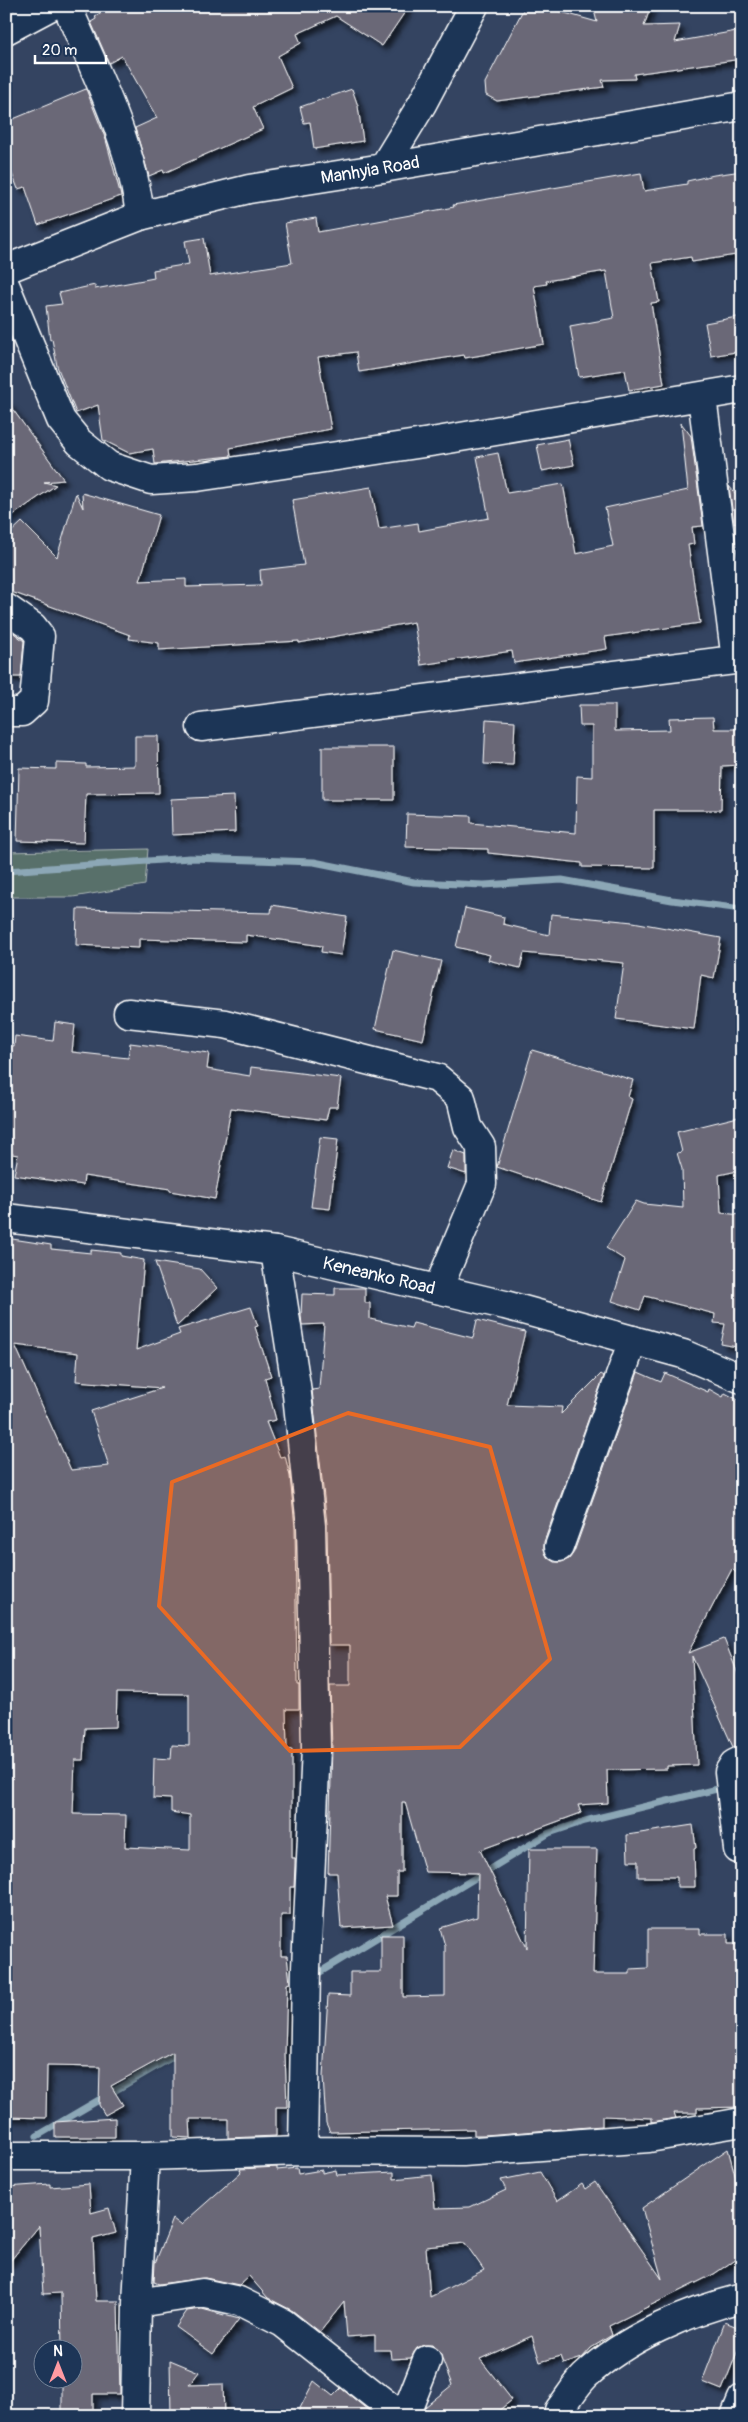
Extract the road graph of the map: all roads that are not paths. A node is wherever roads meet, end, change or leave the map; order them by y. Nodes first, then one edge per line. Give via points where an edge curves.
1 (51, 6) edge
2 (66, 6) edge
3 (474, 6) edge
4 (6, 30) edge
5 (742, 106) edge
6 (383, 168) junction
7 (140, 216) junction
8 (6, 268) edge
9 (6, 286) edge
10 (742, 388) edge
11 (702, 397) junction
12 (6, 608) edge
13 (739, 659) edge
14 (6, 712) edge
15 (201, 727) dead end
16 (128, 1013) dead end
17 (6, 1218) edge
18 (275, 1252) junction
19 (438, 1289) junction
20 (633, 1340) junction
21 (742, 1379) edge
22 (558, 1547) dead end
23 (734, 1775) edge
24 (738, 1849) dead end
25 (742, 2122) edge
26 (303, 2151) junction
27 (6, 2156) edge
28 (145, 2156) junction
29 (742, 2298) edge
30 (137, 2303) junction
31 (427, 2360) dead end
32 (742, 2399) edge
33 (135, 2416) edge
34 (400, 2416) edge
35 (405, 2416) edge
36 (558, 2416) edge
37 (735, 2416) edge

1 - 4 street
2 - 7 street via 120,132 137,187
3 - 6 street via 422,104
5 - 6 street, Manhyia Road
6 - 7 street, Manhyia Road via 249,189
7 - 8 street, Manhyia Road
9 - 11 street via 61,420 79,442 109,466 151,480 197,477 437,442
10 - 11 street
11 - 13 street
12 - 14 street via 33,626 40,636 40,651 34,701 22,712
13 - 15 street
16 - 19 street via 225,1024 437,1078 462,1098 468,1127 481,1147 482,1184
17 - 18 street, Keneanko Road
18 - 19 street, Keneanko Road
18 - 26 street via 296,1385 311,1526 316,1748 306,1968
19 - 20 street, Keneanko Road
20 - 21 street, Keneanko Road via 683,1354
20 - 22 street
23 - 24 street
25 - 26 street via 649,2138 464,2152
26 - 28 street
27 - 28 street
28 - 30 street
29 - 36 street via 704,2308 620,2348 584,2377
30 - 33 street
30 - 34 street via 202,2293 239,2301 283,2323
31 - 35 street
32 - 37 street

